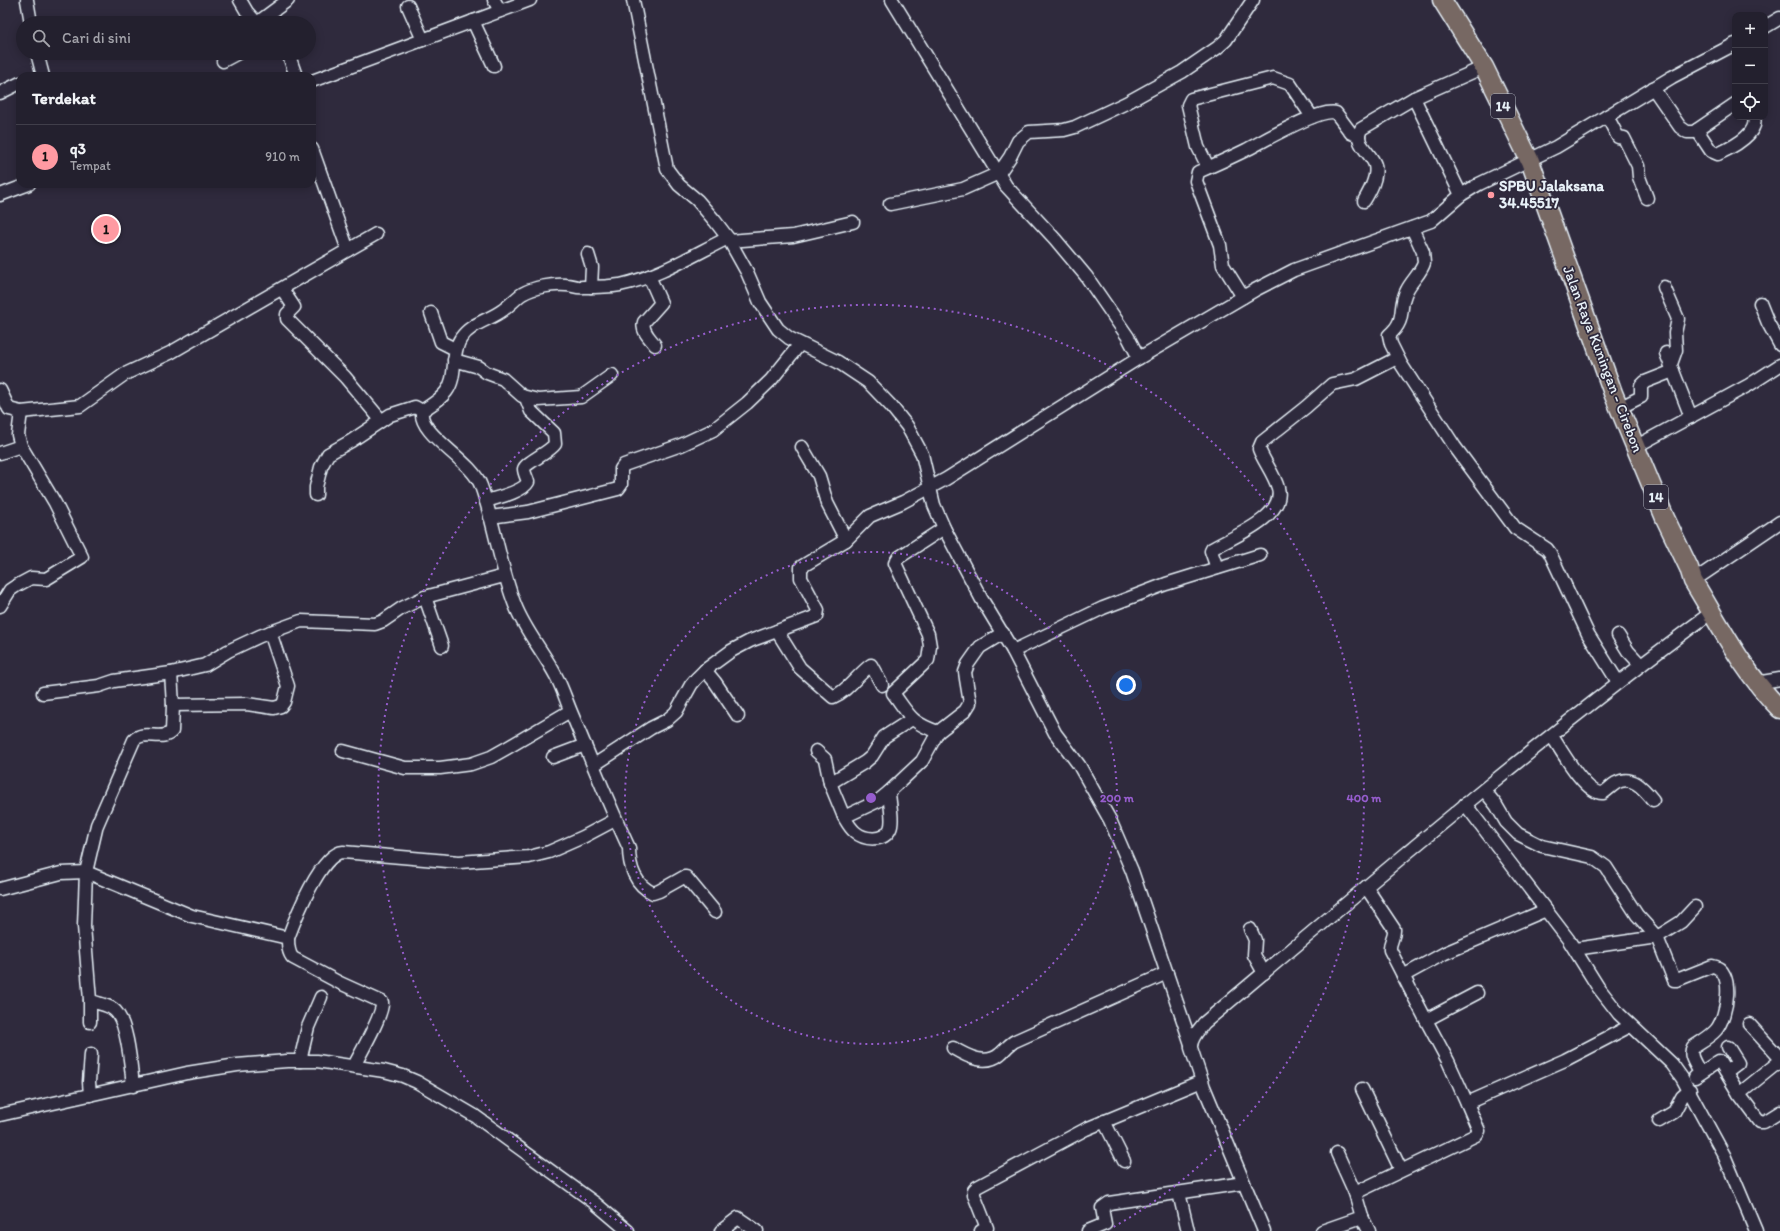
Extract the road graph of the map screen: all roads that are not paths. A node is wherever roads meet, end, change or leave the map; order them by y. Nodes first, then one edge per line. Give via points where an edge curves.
1 (27, 0) edge
2 (240, 0) edge
3 (288, 0) edge
4 (494, 0) edge
5 (530, 0) edge
6 (633, 0) edge
7 (892, 0) edge
8 (1254, 0) edge
9 (1442, 0) edge
10 (408, 6) dead end
11 (500, 11) junction
12 (30, 16) edge
13 (251, 16) edge
14 (266, 16) edge
15 (1780, 18) edge
16 (473, 21) junction
17 (1768, 25) edge
18 (423, 40) junction
19 (1732, 46) edge
20 (39, 60) edge
21 (290, 60) edge
22 (494, 66) dead end
23 (1484, 67) junction
24 (42, 72) edge
25 (295, 72) edge
26 (316, 79) edge
27 (16, 85) edge
28 (1653, 88) junction
29 (0, 93) edge
30 (1414, 98) junction
31 (1732, 106) edge
32 (1607, 116) junction
33 (1312, 117) junction
34 (1754, 120) edge
35 (1697, 130) junction
36 (1359, 136) junction
37 (316, 160) edge
38 (1530, 161) junction
39 (1208, 167) junction
40 (999, 173) junction
41 (18, 188) edge
42 (0, 195) edge
43 (1461, 195) junction
44 (1648, 198) dead end
45 (1364, 201) dead end
46 (890, 204) dead end
47 (853, 222) dead end
48 (1412, 228) junction
49 (376, 234) dead end
50 (728, 240) junction
51 (348, 250) junction
52 (588, 254) dead end
53 (649, 276) junction
54 (591, 287) junction
55 (1664, 287) dead end
56 (282, 289) junction
57 (1243, 297) junction
58 (1760, 303) dead end
59 (431, 313) dead end
60 (800, 344) junction
61 (655, 345) dead end
62 (1780, 345) edge
63 (454, 354) junction
64 (1139, 358) junction
65 (1397, 358) junction
66 (1670, 363) junction
67 (1780, 365) edge
68 (612, 375) dead end
69 (526, 398) junction
70 (5, 400) edge
71 (1619, 408) junction
72 (422, 411) junction
73 (21, 412) junction
74 (1691, 417) junction
75 (381, 420) junction
76 (21, 446) junction
77 (802, 447) dead end
78 (1635, 447) junction
79 (0, 453) edge
80 (929, 488) junction
81 (316, 495) dead end
82 (486, 501) junction
83 (490, 517) junction
84 (1780, 522) edge
85 (944, 528) junction
86 (846, 540) junction
87 (1260, 555) dead end
88 (1218, 568) junction
89 (504, 576) junction
90 (1693, 581) junction
91 (425, 597) junction
92 (0, 606) edge
93 (1712, 612) junction
94 (777, 631) junction
95 (270, 632) junction
96 (1002, 633) junction
97 (1618, 635) dead end
98 (442, 646) dead end
99 (1013, 651) junction
100 (1641, 665) junction
101 (705, 670) junction
102 (171, 673) junction
103 (1780, 679) edge
104 (1618, 682) junction
105 (1756, 683) junction
106 (882, 685) dead end
107 (43, 693) dead end
108 (173, 705) junction
109 (1780, 709) edge
110 (570, 711) junction
111 (738, 716) dead end
112 (912, 720) junction
113 (938, 732) junction
114 (1552, 736) junction
115 (585, 745) junction
116 (343, 751) dead end
117 (816, 751) dead end
118 (553, 757) dead end
119 (594, 765) junction
120 (830, 783) junction
121 (1484, 790) junction
122 (889, 792) junction
123 (1653, 800) dead end
124 (1465, 804) junction
125 (844, 817) junction
126 (615, 820) junction
127 (86, 872) junction
128 (1366, 887) junction
129 (0, 889) edge
130 (1695, 907) dead end
131 (1546, 910) junction
132 (715, 912) dead end
133 (1250, 929) dead end
134 (1657, 937) junction
135 (288, 938) junction
136 (1575, 949) junction
137 (1264, 972) junction
138 (1168, 974) junction
139 (1403, 976) junction
140 (1477, 993) dead end
141 (321, 997) dead end
142 (90, 1000) junction
143 (1426, 1020) junction
144 (90, 1022) dead end
145 (1749, 1024) dead end
146 (1630, 1026) junction
147 (1191, 1044) junction
148 (1728, 1047) dead end
149 (953, 1048) dead end
150 (90, 1054) dead end
151 (1780, 1060) edge
152 (300, 1061) junction
153 (354, 1066) junction
154 (1726, 1072) junction
155 (1700, 1073) junction
156 (1202, 1081) junction
157 (133, 1086) junction
158 (1688, 1087) junction
159 (1362, 1089) dead end
160 (1739, 1094) junction
161 (90, 1095) junction
162 (1467, 1103) junction
163 (1780, 1112) edge
164 (0, 1115) edge
165 (1104, 1121) junction
166 (1659, 1121) dead end
167 (1338, 1153) dead end
168 (1124, 1161) dead end
169 (1401, 1170) junction
170 (1244, 1183) junction
171 (1179, 1193) junction
172 (1355, 1193) junction
173 (1362, 1217) junction
174 (986, 1230) edge
175 (628, 1231) edge
176 (722, 1231) edge
177 (757, 1231) edge
178 (1088, 1231) edge
179 (1188, 1231) edge
180 (1264, 1231) edge
181 (1322, 1231) edge
182 (1368, 1231) edge
183 (1756, 1231) edge

1 - 12 street
2 - 13 street
3 - 14 street
4 - 11 street
5 - 11 street
6 - 50 street via 667,169 679,185 697,200
7 - 40 street
8 - 40 street via 1226,40 1206,57 1126,103 1075,127 1026,133 1018,141
9 - 23 highway, Jalan Raya Kuningan - Cirebon / 14
10 - 18 street
11 - 16 street
15 - 17 street
16 - 18 street
16 - 22 street
18 - 26 street
19 - 28 street
20 - 24 street
21 - 25 street
23 - 30 street
23 - 38 highway, Jalan Raya Kuningan - Cirebon / 14
27 - 29 street
28 - 32 street
28 - 35 street via 1682,130 1690,133
30 - 36 street via 1362,127
30 - 43 street
31 - 35 street
32 - 38 street
32 - 44 street via 1618,138 1624,138 1638,166 1639,177
33 - 36 street via 1334,112 1351,133
33 - 39 street
33 - 39 street via 1290,84 1285,80 1273,78 1191,99 1188,105 1198,147
34 - 35 street via 1755,126 1751,132 1718,154 1711,151
36 - 45 street via 1361,145 1375,167 1372,186
37 - 51 street
38 - 43 street
38 - 71 highway, Jalan Raya Kuningan - Cirebon / 14
39 - 57 street via 1198,172 1196,181 1220,245 1223,265
40 - 46 street via 963,190
40 - 64 street via 1006,186 1086,276 1128,337
41 - 42 street
43 - 48 street via 1437,217
47 - 50 street via 793,236
48 - 57 street via 1294,270
48 - 65 street via 1424,263 1406,290 1399,325 1389,335
49 - 51 street
50 - 53 street
50 - 60 street via 768,316 778,329
51 - 56 street
52 - 54 street via 592,267
53 - 54 street via 619,285
53 - 61 street via 661,303 643,326
54 - 63 street via 551,286 522,294 503,311 465,333
55 - 66 street via 1678,319 1675,333 1676,350
56 - 73 street via 170,353 126,374 80,406
56 - 75 street via 294,307 287,314 287,319 345,377
57 - 64 street
58 - 62 street
59 - 63 street via 441,342
60 - 80 street via 838,362 868,382 891,406 907,426 922,454
60 - 83 street via 771,380 713,430 681,445 624,465 618,489 528,512
63 - 69 street via 503,379
63 - 72 street via 452,378 447,391
64 - 80 street
65 - 88 street via 1356,379 1332,384 1262,442 1259,449 1278,488 1277,505 1270,515 1255,526 1212,548
65 - 104 street via 1454,447 1504,515 1515,528 1550,553 1588,634
66 - 71 street via 1644,382 1638,400
66 - 74 street
67 - 74 street
68 - 69 street via 581,397 538,400
69 - 82 street via 531,411 554,432 555,444 526,466 526,485
70 - 73 street
71 - 78 highway, Jalan Raya Kuningan - Cirebon / 14
72 - 75 street via 415,407
72 - 82 street via 423,424 475,474
73 - 76 street via 18,435
74 - 78 street
75 - 81 street via 328,454 321,467
76 - 79 street
76 - 92 street via 82,557 46,579 32,578 16,586 10,590
77 - 86 street via 819,476 827,503
78 - 90 highway, Jalan Raya Kuningan - Cirebon / 14
80 - 85 street
80 - 86 street via 870,516
82 - 83 street
83 - 89 street
84 - 90 street
85 - 96 street
85 - 112 street via 895,562 928,634 930,646 928,660 893,693
86 - 94 street via 801,567 801,578 818,610 817,616
87 - 88 street
88 - 99 street via 1103,608
89 - 91 street
89 - 110 street via 523,624 556,676
90 - 93 highway, Jalan Raya Kuningan - Cirebon / 14
91 - 95 street via 375,624 301,621
91 - 98 street
93 - 100 street
93 - 105 highway, Jalan Raya Kuningan - Cirebon / 14
94 - 101 street via 740,646
94 - 106 street via 800,668 833,698 871,666
95 - 102 street via 204,665
95 - 108 street via 288,686 281,706 274,708 247,704
96 - 99 street
96 - 113 street via 980,647 968,664 965,672 970,703 965,712
97 - 100 street
99 - 138 street via 1055,733 1079,765 1110,820 1126,854
100 - 104 street
101 - 111 street
101 - 119 street via 691,685 672,716
102 - 107 street
102 - 108 street
103 - 105 street
104 - 114 street
105 - 109 highway, Jalan Raya Kuningan - Cirebon / 14
108 - 127 street via 170,733 160,736 140,735 132,742 97,825
110 - 115 street
110 - 116 street via 508,748 471,764 440,768 405,768
112 - 113 street
112 - 120 street via 884,738 865,762
113 - 122 street via 922,761
114 - 121 street
114 - 123 street via 1577,774 1595,792 1604,793 1618,782 1630,780 1637,783
115 - 118 street
115 - 119 street
117 - 120 street via 825,759
119 - 126 street
120 - 125 street
121 - 124 street
121 - 134 street via 1506,822 1518,834 1542,846 1592,857 1602,863 1637,915
122 - 125 street via 878,801
122 - 125 street via 892,823 886,834 875,839 859,834
124 - 128 street
124 - 131 street
126 - 132 street via 629,848 632,872 649,891 656,892 686,877
126 - 135 street via 583,838 529,857 459,862 339,852 330,858 308,892
127 - 129 street via 61,873
127 - 135 street via 192,916
127 - 142 street via 84,926
128 - 137 street
128 - 139 street via 1394,929 1389,945
130 - 134 street via 1681,922
131 - 136 street
131 - 139 street via 1445,953
133 - 137 street via 1255,940 1254,955
134 - 136 street
134 - 155 street via 1674,980 1712,966 1724,973 1726,1000 1720,1024 1715,1032 1691,1050
135 - 153 street via 289,952 293,958 382,1003
136 - 146 street via 1598,987
137 - 147 street via 1204,1023
138 - 147 street
138 - 149 street via 1015,1040 991,1060 974,1059
139 - 143 street
140 - 143 street
141 - 152 street via 308,1027
142 - 144 street
142 - 157 street via 114,1009 120,1018 128,1042
143 - 162 street
145 - 151 street
146 - 158 street via 1672,1064
146 - 162 street via 1565,1060
147 - 156 street
148 - 154 street via 1738,1063
150 - 161 street
151 - 160 street
152 - 153 street
152 - 157 street via 187,1073
153 - 175 street via 403,1076 475,1116 595,1203
154 - 155 street via 1719,1061
154 - 160 street
155 - 158 street
156 - 165 street
156 - 170 street
157 - 161 street
158 - 166 street via 1674,1112
158 - 183 street via 1724,1155
159 - 169 street
160 - 163 street via 1760,1122
161 - 164 street
162 - 169 street via 1479,1131 1476,1135
165 - 168 street
165 - 174 street via 977,1187 974,1195
167 - 172 street
169 - 172 street
170 - 171 street
170 - 180 street
171 - 178 street via 1105,1205 1102,1210 1105,1224
171 - 179 street
172 - 173 street
173 - 181 street
173 - 182 street
176 - 177 street via 738,1218

